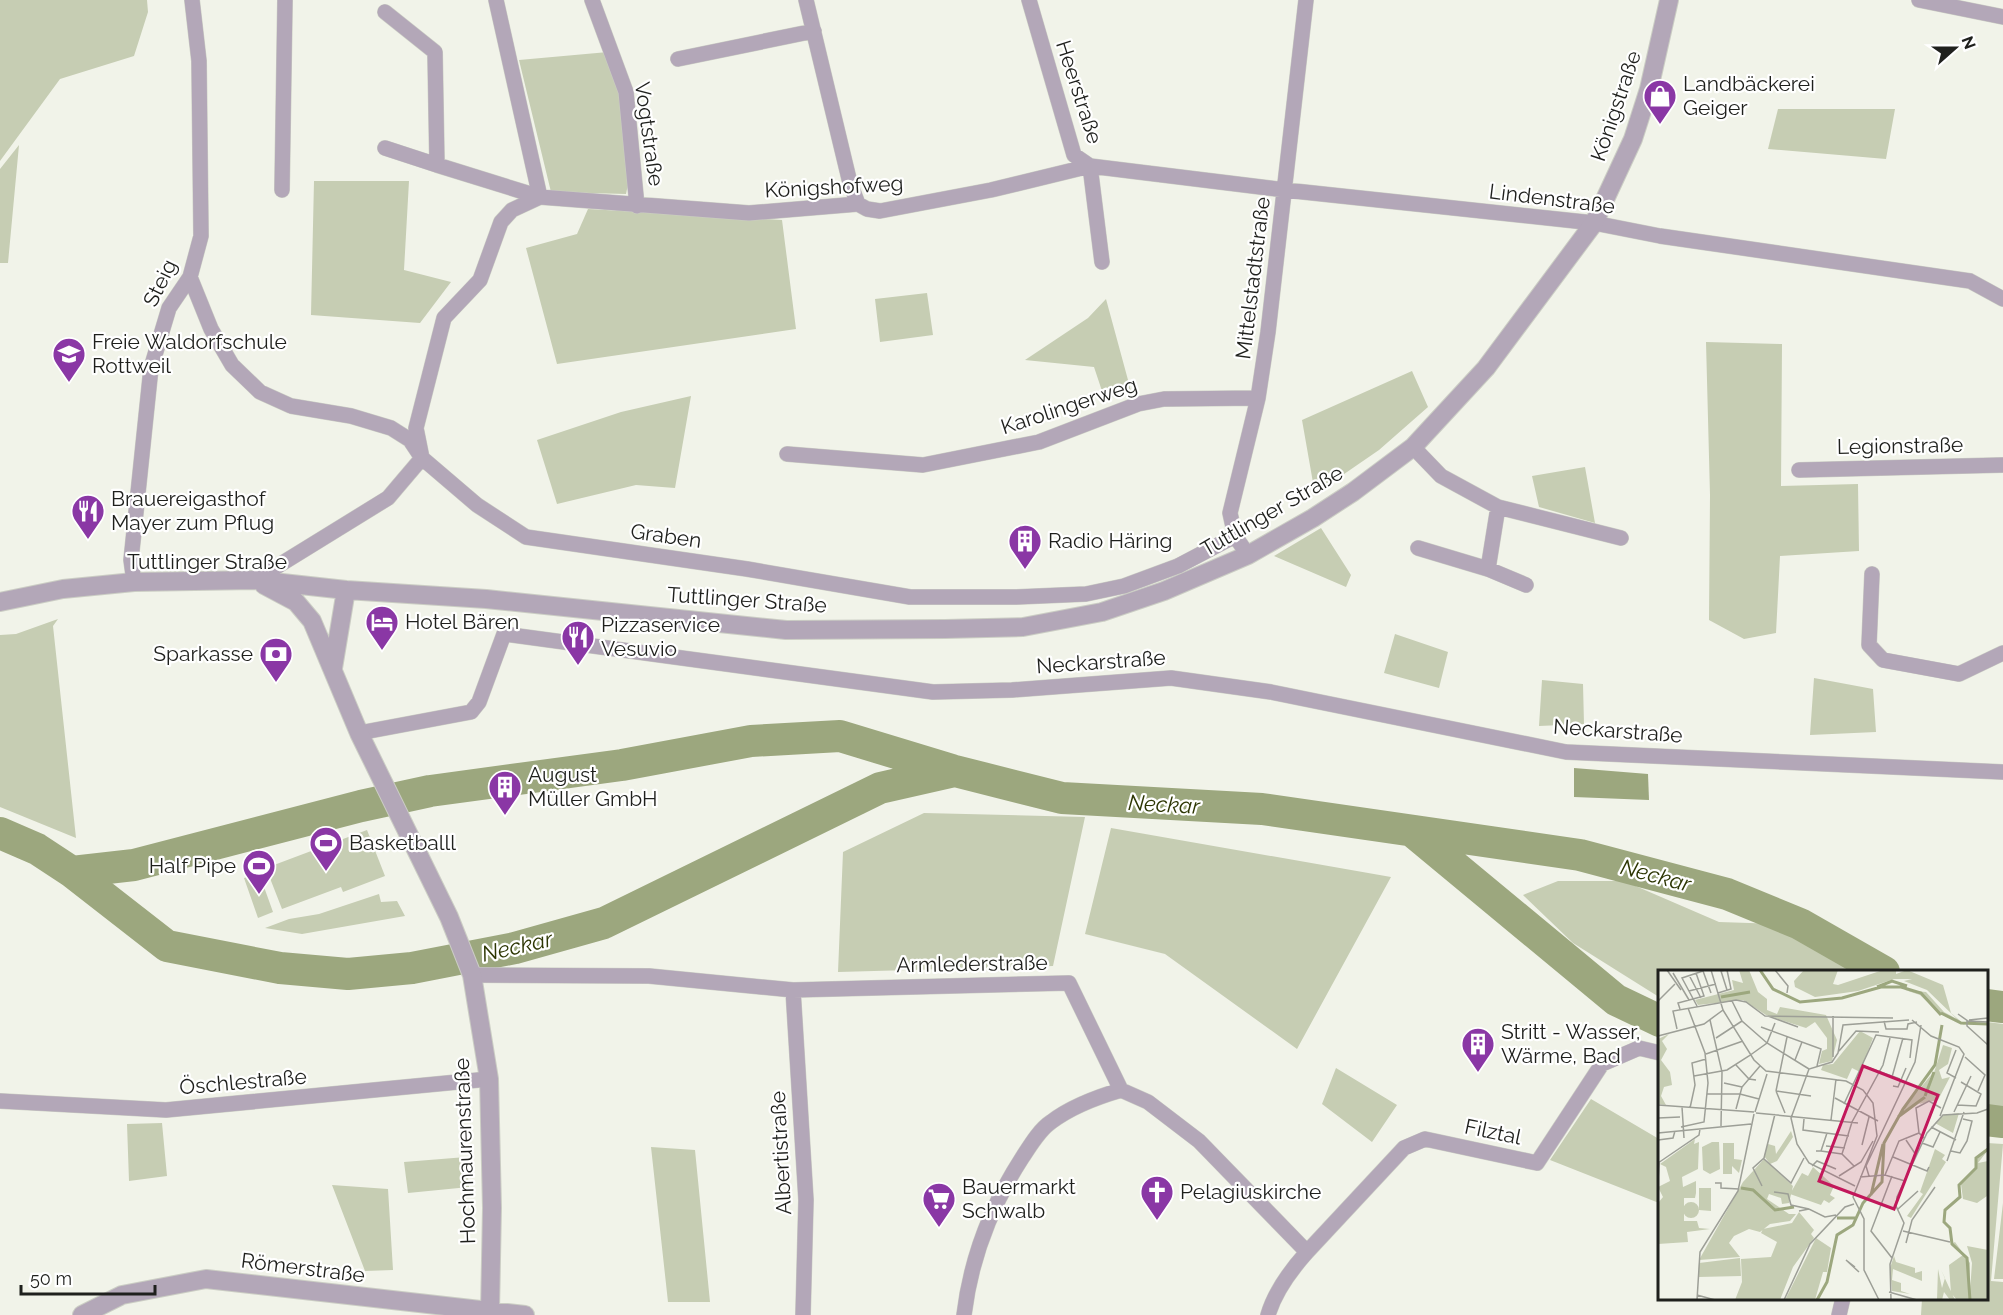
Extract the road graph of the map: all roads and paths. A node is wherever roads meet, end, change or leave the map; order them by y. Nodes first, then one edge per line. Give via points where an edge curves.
1 (192, 0) edge
2 (285, 0) edge
3 (495, 0) edge
4 (591, 0) edge
5 (806, 0) edge
6 (1029, 0) edge
7 (1306, 0) edge
8 (1669, 0) edge
9 (1919, 0) edge
10 (385, 12) dead end
11 (2003, 17) edge
12 (814, 31) junction
13 (678, 59) dead end
14 (385, 148) dead end
15 (437, 165) junction
16 (1090, 165) junction
17 (282, 190) dead end
18 (1285, 190) junction
19 (540, 196) junction
20 (858, 204) junction
21 (637, 206) junction
22 (1594, 223) junction
23 (1102, 262) dead end
24 (190, 277) junction
25 (2003, 299) edge
26 (1258, 398) junction
27 (1413, 447) junction
28 (787, 454) dead end
29 (422, 458) junction
30 (2003, 465) edge
31 (1799, 470) dead end
32 (1498, 507) junction
33 (1235, 536) junction
34 (1621, 538) dead end
35 (1418, 548) dead end
36 (1248, 555) junction
37 (1488, 569) junction
38 (1872, 574) dead end
39 (255, 580) junction
40 (134, 582) junction
41 (1526, 585) dead end
42 (346, 590) junction
43 (0, 602) edge
44 (2003, 653) edge
45 (333, 670) junction
46 (359, 733) junction
47 (2003, 772) edge
48 (472, 975) junction
49 (793, 990) junction
50 (1658, 1053) edge
51 (489, 1079) junction
52 (1121, 1089) junction
53 (0, 1101) edge
54 (1307, 1252) junction
55 (1844, 1300) edge
56 (490, 1311) junction
57 (82, 1315) edge
58 (525, 1315) edge
59 (803, 1315) edge
60 (964, 1315) edge
61 (1269, 1315) edge
62 (1839, 1315) edge

1 - 24 street, Steig via 199,61 201,236
2 - 17 street
3 - 19 street
4 - 21 street, Vogtstraße via 626,92
5 - 12 street
6 - 16 street, Heerstraße via 1074,155
7 - 18 street, Mittelstadtstraße
8 - 22 street, Königstraße via 1633,139
9 - 11 street
10 - 15 street via 435,52
12 - 13 street
12 - 20 street
14 - 15 street, Königshofweg
15 - 19 street, Königshofweg
16 - 18 street, Lindenstraße
16 - 20 street, Königshofweg via 991,190 880,211
16 - 23 street, Heerstraße
18 - 22 street, Lindenstraße
18 - 26 street, Mittelstadtstraße
19 - 21 street, Königshofweg
19 - 29 street via 512,210 501,222 480,280 444,318 416,428
20 - 21 street, Königshofweg via 749,213
22 - 25 street, Lindenstraße via 1970,281
22 - 27 street, Tuttlinger Straße via 1486,368
24 - 29 street, Graben via 211,329 232,365 260,392 291,406 351,416 391,428 410,440
24 - 40 street, Steig via 169,308 151,368 132,548
26 - 28 street, Karolingerweg via 1164,399 1138,404 1039,442 924,465
26 - 33 street, Mittelstadtstraße via 1230,513
27 - 32 street via 1441,476
27 - 36 street, Tuttlinger Straße via 1313,518
29 - 33 street, Graben via 477,505 526,537 910,597 1086,594 1124,586 1178,567
29 - 39 street via 388,498
30 - 31 street, Legionstraße
32 - 34 street
32 - 37 street
33 - 36 street, Mittelstadtstraße
35 - 37 street
36 - 42 street, Tuttlinger Straße via 1102,612 1023,627 786,630 486,599
37 - 41 street
38 - 44 street via 1869,645 1883,660 1959,674
39 - 40 street, Tuttlinger Straße
39 - 42 street, Tuttlinger Straße
39 - 45 street, Hochmaurenstraße via 296,602 312,621
40 - 43 street, Tuttlinger Straße via 63,589
42 - 45 street
45 - 46 street, Hochmaurenstraße
46 - 47 street, Neckarstraße via 471,712 479,702 504,634 933,692 1171,678 1272,692 1566,752
46 - 48 street, Hochmaurenstraße via 450,917
48 - 49 street, Armlederstraße via 649,976
48 - 51 street, Hochmaurenstraße
49 - 52 street, Armlederstraße via 1069,983
49 - 59 street, Albertistraße via 806,1200
50 - 54 street, Filztal via 1639,1048 1602,1064 1537,1163 1425,1139 1404,1148
51 - 53 street, Öschlestraße via 166,1110
51 - 56 street, Hochmaurenstraße
52 - 54 street via 1148,1102 1199,1141
52 - 60 street via 1078,1105 1049,1123 1030,1146 998,1194 979,1244
54 - 61 street via 1273,1300
55 - 62 street
56 - 57 street, Römerstraße via 206,1279 122,1295
56 - 58 street, Römerstraße

